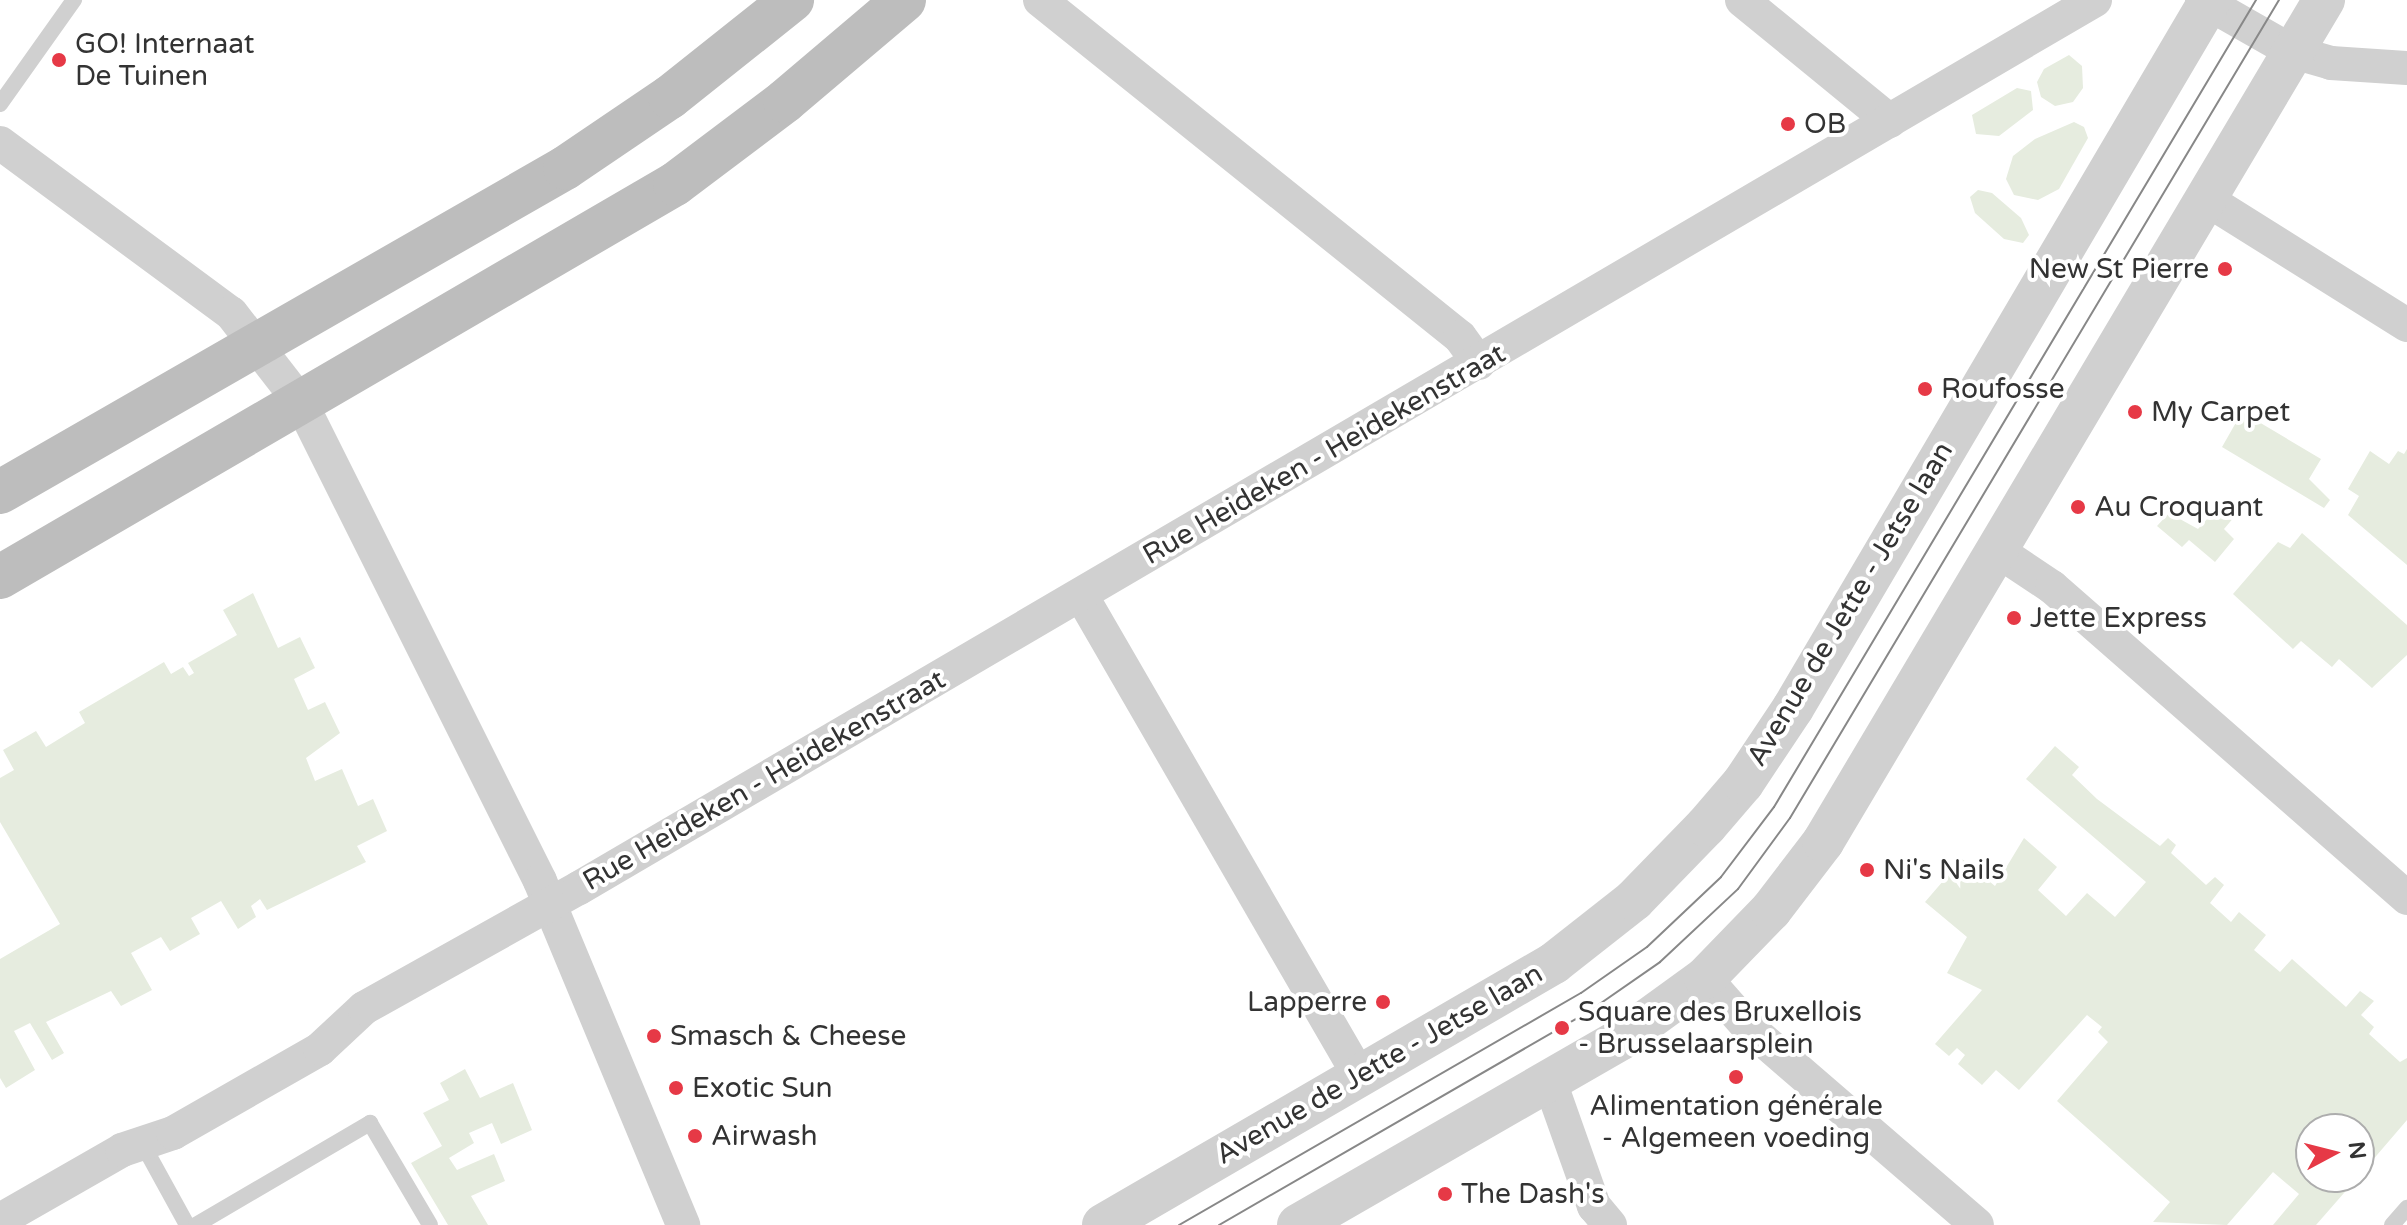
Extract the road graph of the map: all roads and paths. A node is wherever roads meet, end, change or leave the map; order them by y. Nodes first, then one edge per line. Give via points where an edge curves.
1 (74, 0) edge
2 (792, 0) edge
3 (904, 0) edge
4 (1040, 0) edge
5 (1742, 0) edge
6 (2095, 0) edge
7 (2324, 0) edge
8 (2207, 1) edge
9 (2293, 52) junction
10 (2407, 68) edge
11 (0, 104) edge
12 (1890, 121) junction
13 (0, 143) edge
14 (2206, 199) junction
15 (2407, 325) edge
16 (256, 345) junction
17 (1479, 363) junction
18 (301, 403) junction
19 (0, 492) edge
20 (1998, 551) junction
21 (0, 577) edge
22 (1081, 595) junction
23 (2400, 879) edge
24 (550, 904) junction
25 (1705, 978) junction
26 (1360, 1077) junction
27 (1550, 1082) junction
28 (142, 1143) junction
29 (2407, 1208) edge
30 (0, 1220) edge
31 (1604, 1223) edge
32 (187, 1225) edge
33 (196, 1225) edge
34 (430, 1225) edge
35 (683, 1225) edge
36 (1103, 1225) edge
37 (1298, 1225) edge
38 (1977, 1225) edge
39 (2392, 1225) edge

1 - 11 lane
2 - 16 main road via 670,97 565,168
3 - 18 main road via 785,101 675,184
4 - 17 street via 1460,337
5 - 12 street
6 - 12 street, Rue Heideken - Heidekenstraat
7 - 9 street
8 - 9 street
8 - 26 street, Avenue de Jette - Jetse laan via 1793,708 1743,783 1601,930
9 - 10 street via 2331,63
9 - 14 street
12 - 17 street, Rue Heideken - Heidekenstraat
13 - 16 street via 231,313
14 - 15 street
14 - 20 street
16 - 18 street
16 - 19 main road
17 - 22 street, Rue Heideken - Heidekenstraat
18 - 21 main road
18 - 24 street
20 - 23 street via 2052,587
20 - 25 street via 1823,842 1771,910
22 - 24 street, Rue Heideken - Heidekenstraat
22 - 26 street
24 - 28 street, Rue Heideken - Heidekenstraat via 364,1008 320,1049 173,1133
24 - 35 street
25 - 27 street
25 - 38 street via 1749,1028
26 - 36 street, Avenue de Jette - Jetse laan
27 - 31 street
27 - 37 street
28 - 30 street, Rue Heideken - Heidekenstraat
28 - 32 lane
29 - 39 lane
33 - 34 lane via 370,1123

